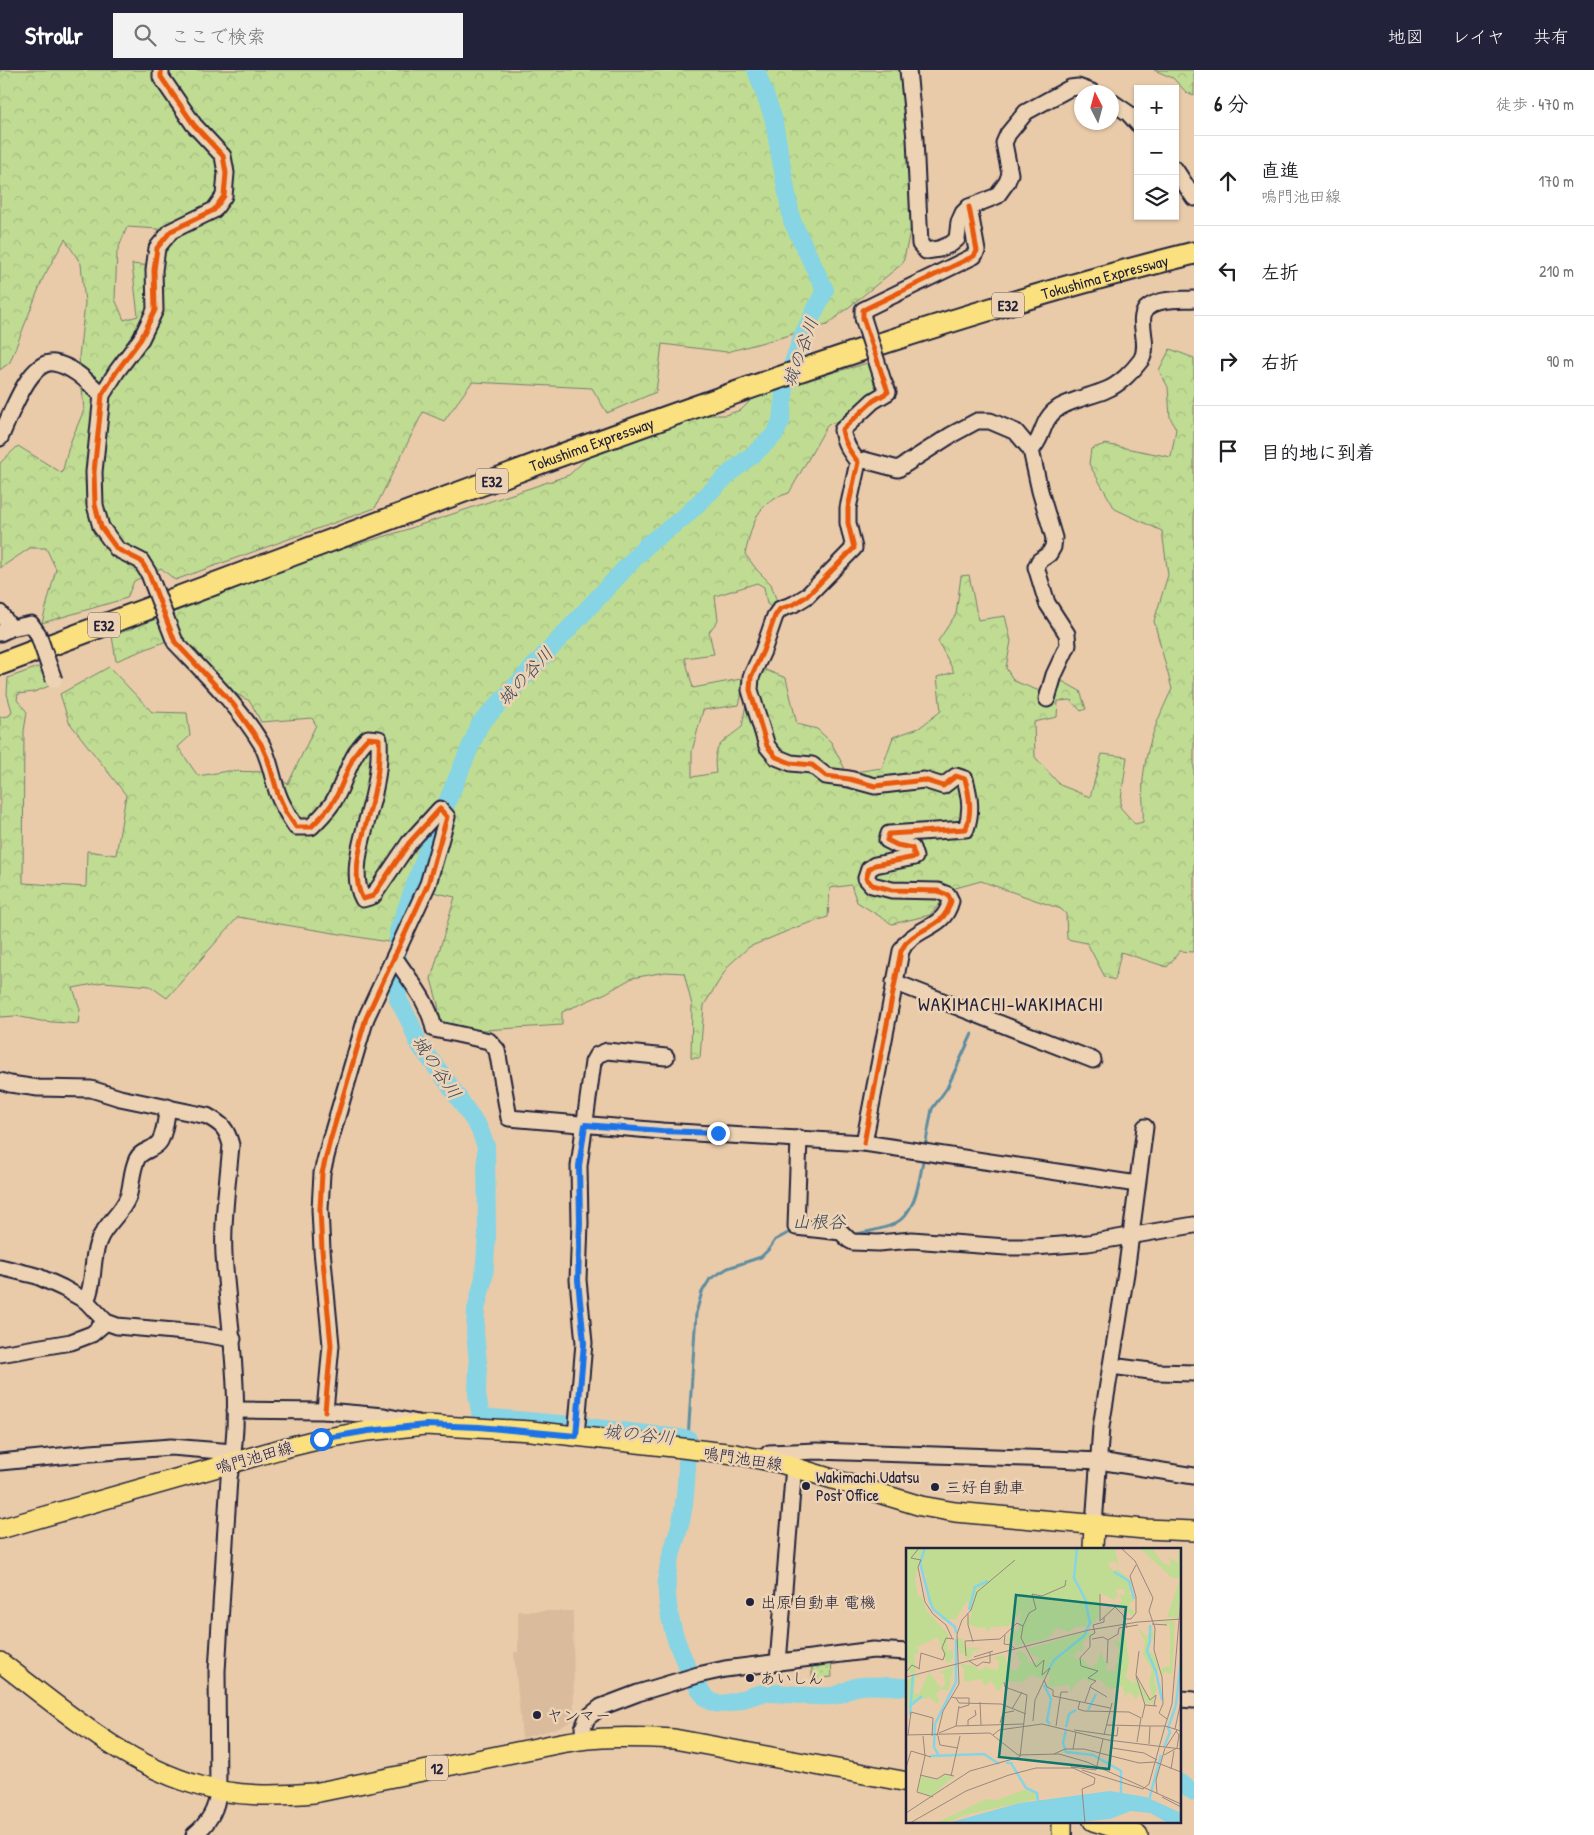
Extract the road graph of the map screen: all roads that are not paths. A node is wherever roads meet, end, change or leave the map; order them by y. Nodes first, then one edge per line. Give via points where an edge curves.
1 (161, 70) edge
2 (908, 70) edge
3 (1074, 87) edge
4 (1119, 107) edge
5 (1134, 120) edge
6 (1179, 175) edge
7 (1194, 198) edge
8 (969, 207) junction
9 (1194, 253) edge
10 (1194, 299) edge
11 (102, 395) junction
12 (0, 438) edge
13 (1031, 450) junction
14 (858, 462) junction
15 (0, 613) edge
16 (6, 631) edge
17 (0, 664) edge
18 (54, 680) dead end
19 (1047, 699) dead end
20 (395, 958) junction
21 (894, 982) junction
22 (666, 1057) dead end
23 (1093, 1060) dead end
24 (0, 1081) edge
25 (168, 1107) junction
26 (585, 1125) junction
27 (1146, 1127) dead end
28 (800, 1138) junction
29 (864, 1143) junction
30 (1137, 1184) junction
31 (1194, 1225) edge
32 (1130, 1236) junction
33 (0, 1267) edge
34 (86, 1301) junction
35 (106, 1322) junction
36 (232, 1338) junction
37 (0, 1354) edge
38 (1111, 1366) junction
39 (1194, 1373) edge
40 (235, 1410) junction
41 (325, 1411) junction
42 (426, 1425) junction
43 (576, 1436) junction
44 (233, 1458) junction
45 (768, 1460) junction
46 (0, 1462) edge
47 (1099, 1462) junction
48 (794, 1466) junction
49 (1194, 1476) edge
50 (1094, 1525) junction
51 (0, 1529) edge
52 (1194, 1531) edge
53 (1093, 1548) edge
54 (906, 1652) edge
55 (0, 1662) edge
56 (778, 1662) junction
57 (584, 1739) junction
58 (906, 1782) edge
59 (218, 1790) junction
60 (1062, 1822) edge
61 (1096, 1822) edge
62 (194, 1835) edge
63 (1062, 1835) edge
64 (1138, 1835) edge

1 - 11 street via 162,77 194,125 222,156 226,173 224,196 214,210 171,230 157,248 155,310 141,339
2 - 8 street via 920,244 926,251 951,244 957,238 959,222
3 - 8 street via 1026,112 1004,143 1010,174 1007,182 997,196
4 - 5 street
6 - 7 street
8 - 14 street, bridge via 977,251 974,256 863,310 888,392 873,401 842,430 844,440
9 - 17 highway, Tokushima Expressway / E32 via 959,319 823,362 387,519
10 - 13 street via 1159,302 1146,309 1142,319 1144,351 1133,370 1108,389 1059,408 1045,421 1037,445
11 - 12 street via 70,369 53,363 40,366 29,378
11 - 20 street, bridge via 94,472 95,505 101,527 117,549 140,561 149,574 175,642 234,704 261,744 278,794 296,827 311,828 326,812 336,798 357,748 368,738 379,739 380,756 357,860 363,899 373,896 409,843 440,809 447,818 428,884
13 - 14 street via 1016,432 990,421 977,421 898,468 864,460
13 - 19 street via 1054,538 1053,548 1036,567 1047,604 1068,634 1068,644
14 - 21 street via 848,508 854,548 807,596 780,609 751,677 750,690 767,746 776,757 791,763 812,765 826,776 875,786 924,780 943,786 956,776 965,780 970,809 966,829 889,834 887,840 912,848 915,857 869,869 866,878 872,885 892,890 938,892 948,894 952,900 941,921 908,940 901,951
15 - 16 street
16 - 18 street, bridge via 31,624 38,634
20 - 26 street via 423,998 434,1029 489,1040 497,1050 510,1118
20 - 41 street via 366,1018 322,1173 322,1250 331,1345
21 - 23 street
21 - 29 street
22 - 26 street via 607,1051 598,1055 593,1062
24 - 25 street via 38,1088 90,1088 120,1098
25 - 34 street via 160,1141 139,1155 123,1207 100,1237
25 - 36 street via 208,1116 228,1132 231,1145 224,1254
26 - 28 street
26 - 43 street via 579,1166 578,1280 584,1343
27 - 30 street
28 - 29 street
28 - 32 street via 796,1227 841,1232 853,1242 912,1240 1006,1247 1088,1243
29 - 30 street
30 - 32 street
31 - 32 street
32 - 38 street
33 - 34 street via 37,1276
34 - 35 street
35 - 36 street via 117,1326
35 - 37 street via 92,1334 71,1342
36 - 40 street
38 - 39 street
38 - 47 street
40 - 41 street
40 - 44 street
41 - 42 street via 384,1416
42 - 43 main road, 鳴門池田線
42 - 44 main road, 鳴門池田線 via 321,1439
43 - 45 main road, 鳴門池田線
44 - 46 street via 172,1447
44 - 51 main road, 鳴門池田線
44 - 59 street via 229,1478 218,1671
45 - 47 street via 769,1453 817,1451
45 - 48 main road, 鳴門池田線
47 - 49 street
47 - 50 street
48 - 50 main road, 鳴門池田線 via 921,1506
48 - 56 street
50 - 52 main road, 鳴門池田線
50 - 53 main road
54 - 56 street via 873,1650
55 - 59 main road, 12 via 134,1759 165,1774
56 - 57 street via 692,1676 600,1707 587,1718
57 - 58 main road, 12 via 674,1739
57 - 59 main road, 12 via 314,1793 281,1796
59 - 62 street via 218,1804 204,1827
60 - 63 main road
61 - 64 main road

